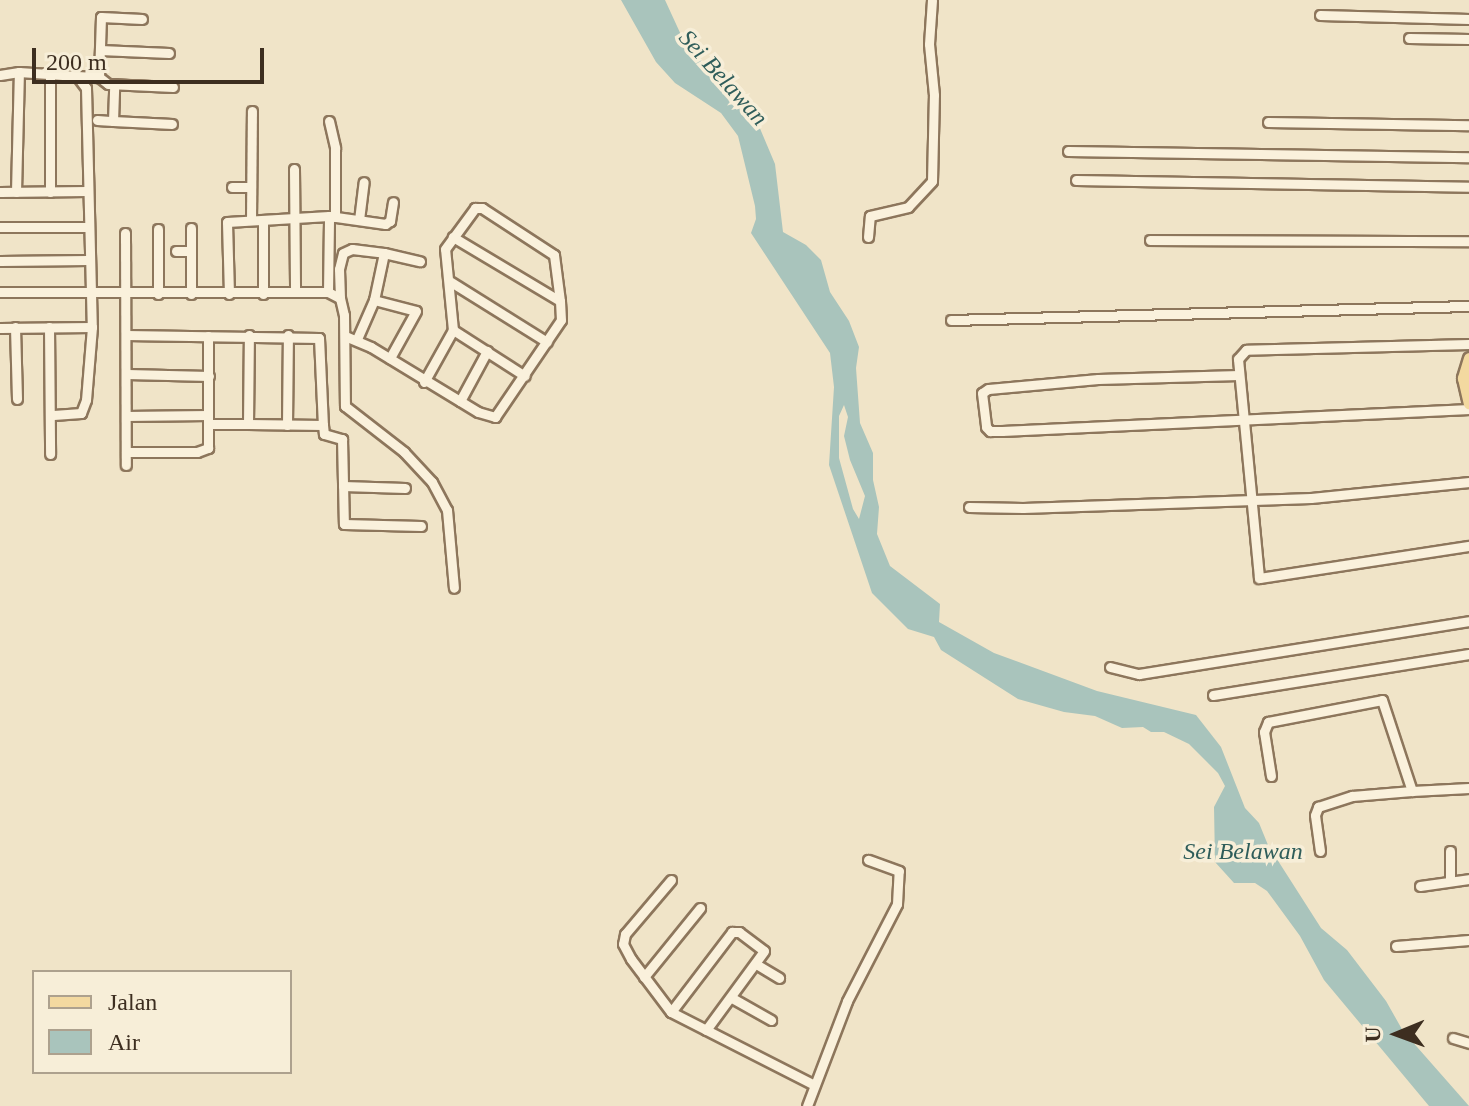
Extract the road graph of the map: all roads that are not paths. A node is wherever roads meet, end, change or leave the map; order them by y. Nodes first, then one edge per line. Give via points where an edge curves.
1 (932, 0) edge
2 (1320, 15) dead end
3 (142, 19) dead end
4 (1469, 19) edge
5 (1409, 38) dead end
6 (1469, 39) edge
7 (100, 50) junction
8 (169, 53) dead end
9 (19, 72) junction
10 (50, 73) junction
11 (0, 75) edge
12 (77, 76) junction
13 (99, 77) junction
14 (114, 84) junction
15 (173, 87) dead end
16 (252, 111) dead end
17 (97, 120) dead end
18 (113, 121) junction
19 (329, 121) dead end
20 (1268, 122) dead end
21 (172, 124) dead end
22 (1469, 125) edge
23 (1068, 151) dead end
24 (1469, 157) edge
25 (294, 169) dead end
26 (1076, 180) dead end
27 (364, 182) dead end
28 (232, 187) dead end
29 (250, 187) junction
30 (1469, 187) edge
31 (87, 191) junction
32 (0, 192) edge
33 (16, 192) junction
34 (50, 192) junction
35 (393, 202) dead end
36 (296, 217) junction
37 (332, 217) junction
38 (251, 220) junction
39 (263, 220) junction
40 (359, 220) junction
41 (0, 227) edge
42 (88, 227) junction
43 (191, 228) dead end
44 (158, 229) dead end
45 (125, 233) dead end
46 (453, 237) junction
47 (868, 237) dead end
48 (1150, 240) dead end
49 (1469, 241) edge
50 (176, 251) dead end
51 (191, 251) junction
52 (384, 253) junction
53 (88, 260) junction
54 (0, 261) edge
55 (420, 261) dead end
56 (451, 282) junction
57 (0, 292) edge
58 (295, 292) junction
59 (328, 292) junction
60 (90, 293) junction
61 (126, 294) junction
62 (158, 294) junction
63 (191, 294) junction
64 (229, 294) junction
65 (263, 294) junction
66 (340, 298) junction
67 (374, 300) junction
68 (560, 301) junction
69 (1469, 306) edge
70 (951, 320) dead end
71 (15, 327) junction
72 (49, 327) junction
73 (92, 327) junction
74 (0, 328) edge
75 (453, 330) junction
76 (126, 335) junction
77 (249, 335) junction
78 (288, 335) junction
79 (208, 336) junction
80 (345, 336) junction
81 (357, 339) junction
82 (547, 342) junction
83 (1469, 344) edge
84 (487, 351) junction
85 (390, 358) junction
86 (1469, 358) edge
87 (127, 374) junction
88 (1239, 375) junction
89 (209, 376) junction
90 (525, 376) junction
91 (424, 382) junction
92 (17, 399) dead end
93 (460, 401) junction
94 (1469, 403) edge
95 (1469, 409) edge
96 (50, 415) junction
97 (126, 416) junction
98 (209, 420) junction
99 (1243, 421) junction
100 (248, 424) junction
101 (287, 425) junction
102 (323, 425) junction
103 (126, 452) junction
104 (50, 454) dead end
105 (126, 465) dead end
106 (1469, 482) edge
107 (343, 486) junction
108 (405, 488) dead end
109 (1250, 501) junction
110 (969, 507) dead end
111 (421, 526) dead end
112 (1469, 546) edge
113 (454, 588) dead end
114 (1469, 621) edge
115 (1469, 654) edge
116 (1110, 667) dead end
117 (1213, 695) dead end
118 (1271, 776) dead end
119 (1469, 788) edge
120 (1412, 791) junction
121 (1320, 851) dead end
122 (1450, 851) dead end
123 (868, 860) dead end
124 (1469, 879) edge
125 (671, 880) dead end
126 (1450, 881) junction
127 (1420, 886) dead end
128 (700, 908) dead end
129 (1469, 940) edge
130 (1396, 946) dead end
131 (756, 964) junction
132 (644, 977) junction
133 (779, 978) dead end
134 (732, 998) junction
135 (671, 1012) junction
136 (771, 1020) dead end
137 (706, 1030) junction
138 (1453, 1038) dead end
139 (1469, 1043) edge
140 (814, 1085) junction
141 (807, 1106) edge

1 - 47 street via 932,181 908,207 870,216
2 - 4 street
3 - 7 street via 101,17
5 - 6 street
7 - 8 street
7 - 13 street
9 - 10 street
9 - 11 street
9 - 33 street
10 - 12 street
10 - 34 street
12 - 13 street
12 - 31 street via 86,88
13 - 14 street
14 - 15 street
14 - 18 street
16 - 29 street
17 - 18 street
18 - 21 street
19 - 37 street via 335,148
20 - 22 street
23 - 24 street
25 - 36 street
26 - 30 street
27 - 40 street
28 - 29 street
29 - 38 street
31 - 34 street
31 - 42 street
32 - 33 street
33 - 34 street
35 - 40 street via 388,223
36 - 37 street
36 - 39 street
36 - 58 street
37 - 40 street
37 - 59 street
38 - 39 street
38 - 64 street via 227,222
39 - 65 street
41 - 42 street
42 - 53 street
43 - 51 street
44 - 62 street
45 - 61 street
46 - 56 street via 444,254
46 - 68 street
46 - 68 street via 478,207 541,244 556,260
48 - 49 street
50 - 51 street
51 - 63 street
52 - 55 street
52 - 66 street via 343,253
52 - 67 street
53 - 54 street
53 - 60 street
56 - 75 street
56 - 82 street
57 - 60 street
58 - 59 street
58 - 65 street
59 - 66 street
60 - 61 street
60 - 73 street
61 - 62 street
61 - 76 street
62 - 63 street
63 - 64 street
64 - 65 street
66 - 80 street
67 - 81 street
67 - 85 street via 416,311
68 - 82 street via 561,320
69 - 70 street
71 - 72 street
71 - 74 street
71 - 92 street
72 - 73 street
72 - 96 street
73 - 96 street via 84,411
75 - 84 street
75 - 91 street
76 - 79 street
76 - 87 street
77 - 78 street
77 - 79 street
77 - 100 street
78 - 101 street
78 - 102 street via 320,341
79 - 89 street
80 - 81 street
80 - 113 street via 345,406 404,452 432,482 447,510
81 - 85 street
82 - 90 street
83 - 88 street via 1246,350 1238,359
84 - 90 street
84 - 93 street
85 - 91 street
86 - 94 main road via 1463,378
87 - 89 street
87 - 97 street
88 - 99 street
88 - 99 street via 1098,379 988,389 982,396 990,431
89 - 98 street
90 - 93 street via 495,417
91 - 93 street
95 - 99 street
96 - 104 street
97 - 98 street
97 - 103 street
98 - 100 street
98 - 103 street via 206,451
99 - 109 street
100 - 101 street
101 - 102 street
102 - 107 street via 324,434 342,439
103 - 105 street
106 - 109 street
107 - 108 street
107 - 111 street via 343,519 348,526
109 - 110 street
109 - 112 street via 1259,578
114 - 116 street via 1139,674
115 - 117 street
118 - 120 street via 1264,732 1268,722 1382,700
119 - 120 street
120 - 121 street via 1352,796 1318,807
122 - 126 street
123 - 140 street via 899,871 897,904 847,1001
124 - 126 street
125 - 132 street via 623,939
126 - 127 street
128 - 132 street
129 - 130 street
131 - 133 street
131 - 134 street
131 - 135 street via 763,947 732,932
132 - 135 street
134 - 136 street
134 - 137 street
135 - 137 street
137 - 140 street
138 - 139 street
140 - 141 street

